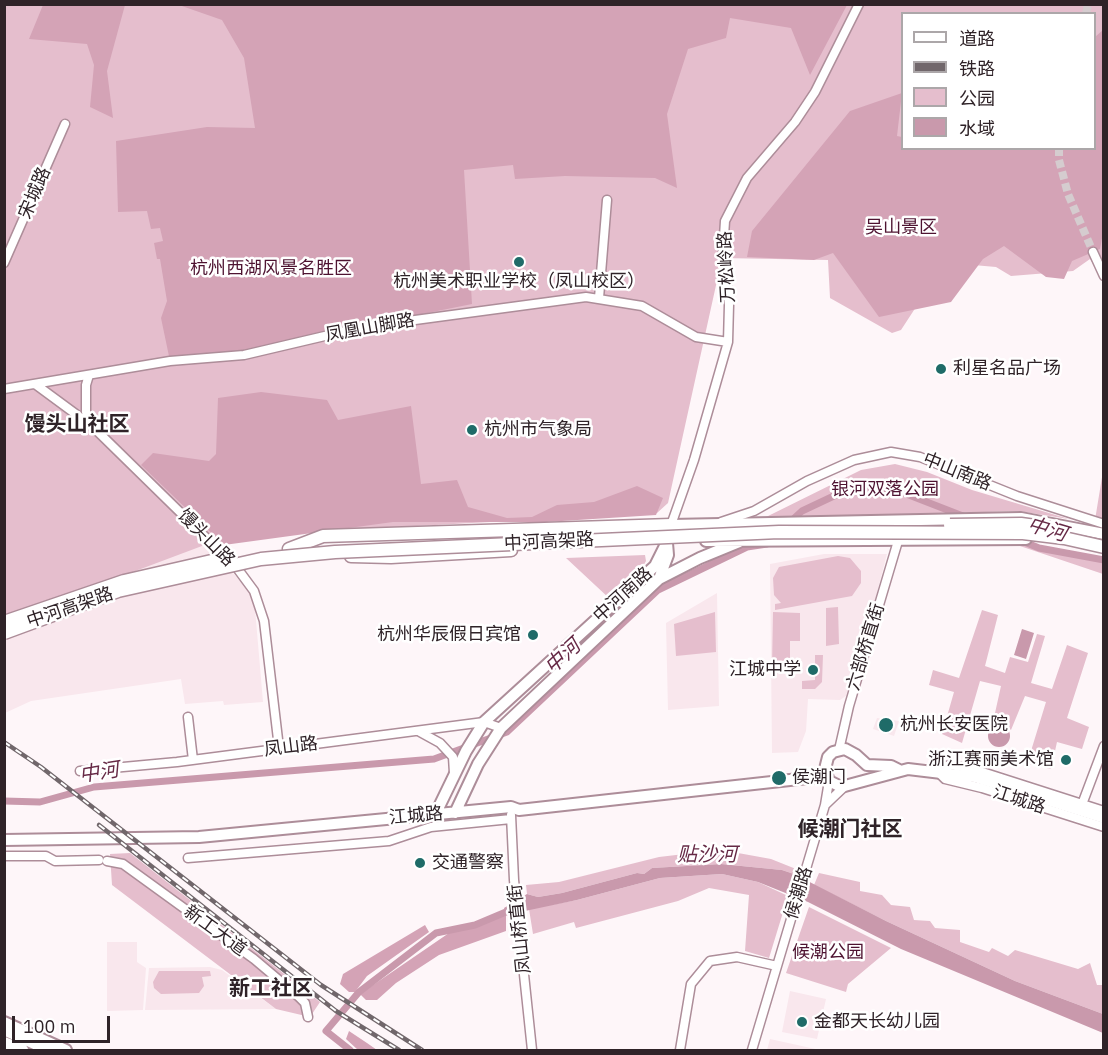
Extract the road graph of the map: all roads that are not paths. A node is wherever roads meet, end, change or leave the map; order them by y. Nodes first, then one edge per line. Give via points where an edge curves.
1 (859, 4) edge
2 (64, 124) dead end
3 (607, 200) dead end
4 (1093, 252) tunnel mouth
5 (4, 263) edge
6 (1104, 276) edge
7 (599, 298) junction
8 (728, 342) junction
9 (89, 375) junction
10 (35, 384) junction
11 (4, 389) edge
12 (92, 426) junction
13 (712, 524) junction
14 (1104, 524) edge
15 (671, 525) junction
16 (1104, 534) edge
17 (747, 540) junction
18 (1104, 540) edge
19 (667, 543) junction
20 (897, 543) junction
21 (1104, 547) edge
22 (289, 549) junction
23 (1104, 552) edge
24 (311, 554) junction
25 (659, 579) junction
26 (4, 622) edge
27 (4, 633) edge
28 (188, 717) dead end
29 (484, 722) junction
30 (500, 729) junction
31 (420, 732) junction
32 (1104, 746) edge
33 (279, 748) junction
34 (839, 750) junction
35 (193, 760) junction
36 (860, 760) junction
37 (899, 770) junction
38 (80, 771) dead end
39 (454, 777) junction
40 (828, 778) junction
41 (849, 785) junction
42 (825, 805) junction
43 (511, 807) junction
44 (1080, 811) junction
45 (1104, 811) edge
46 (455, 813) junction
47 (435, 815) junction
48 (1104, 818) edge
49 (511, 819) junction
50 (1104, 827) edge
51 (4, 840) edge
52 (4, 856) edge
53 (188, 858) dead end
54 (777, 966) junction
55 (308, 1017) dead end
56 (4, 1022) edge
57 (4, 1029) edge
58 (5, 1043) edge
59 (20, 1050) edge
60 (50, 1050) edge
61 (66, 1050) edge
62 (532, 1050) edge
63 (680, 1050) edge
64 (752, 1050) edge

1 - 8 street, 万松岭路 via 815,92 747,178 730,208 723,242
2 - 5 street, 宋城路
3 - 7 street
4 - 6 street
7 - 8 street, 凤凰山脚路 via 642,306 696,337
7 - 9 street, 凤凰山脚路 via 580,297 370,326 244,355 170,361
8 - 15 street, 万松岭路
9 - 10 street, 凤凰山脚路
9 - 12 street via 86,412
10 - 11 street, 凤凰山脚路
10 - 12 street, 馒头山路
12 - 33 street, 馒头山路 via 237,568 254,591 264,621
13 - 14 street, 中山南路 via 754,511 854,460 891,452 920,457 1017,496
13 - 15 main road
13 - 16 main road via 1021,518
15 - 19 main road
15 - 22 highway via 323,536
17 - 19 main road, 中河南路
17 - 20 main road, 中河南路
17 - 25 main road, 中河南路
18 - 22 highway, 中河高架路, bridge via 1021,524 658,532
19 - 24 highway, bridge via 391,557
19 - 25 main road via 668,555
19 - 29 main road, 中河南路 via 656,567
20 - 23 main road, 中河南路 via 1026,539 1064,542
20 - 34 street, 六部桥直街
21 - 24 highway, 中河高架路, bridge via 1023,533 779,532
22 - 26 highway, 中河高架路, bridge via 200,562 124,581
24 - 27 highway, 中河高架路, bridge via 261,558 129,588
25 - 30 main road, 中河南路
28 - 35 street
29 - 30 street, 凤山路
29 - 31 street, 凤山路
29 - 39 main road, 中河南路
30 - 46 main road, 中河南路
31 - 33 street, 凤山路
31 - 39 street via 435,739 453,757
32 - 44 street
33 - 35 street, 凤山路
34 - 36 main road, 江城路 via 851,751
34 - 40 main road via 825,762
35 - 38 street, 凤山路
36 - 37 main road, 江城路 via 867,765
36 - 41 main road via 860,776
37 - 41 main road, 江城路
37 - 44 main road, 江城路 via 936,771 985,780
39 - 47 main road, 中河南路
40 - 41 main road, 江城路
40 - 42 street, 候潮路
40 - 43 main road, 江城路 via 519,810
41 - 42 street, 候潮路
42 - 54 street, 候潮路
43 - 46 main road, 江城路
43 - 49 street, 凤山桥直街
44 - 45 street, 江城路
44 - 48 main road, 江城路
44 - 50 street, 江城路
46 - 47 main road, 江城路
47 - 51 main road, 江城路 via 199,837
49 - 53 street via 431,827 389,841
49 - 62 street, 凤山桥直街
52 - 55 street, 新工大道 via 123,864 254,959 305,1003
54 - 63 street via 737,957 710,961 691,984
54 - 64 street, 候潮路
56 - 61 main road
57 - 60 highway
58 - 59 highway

